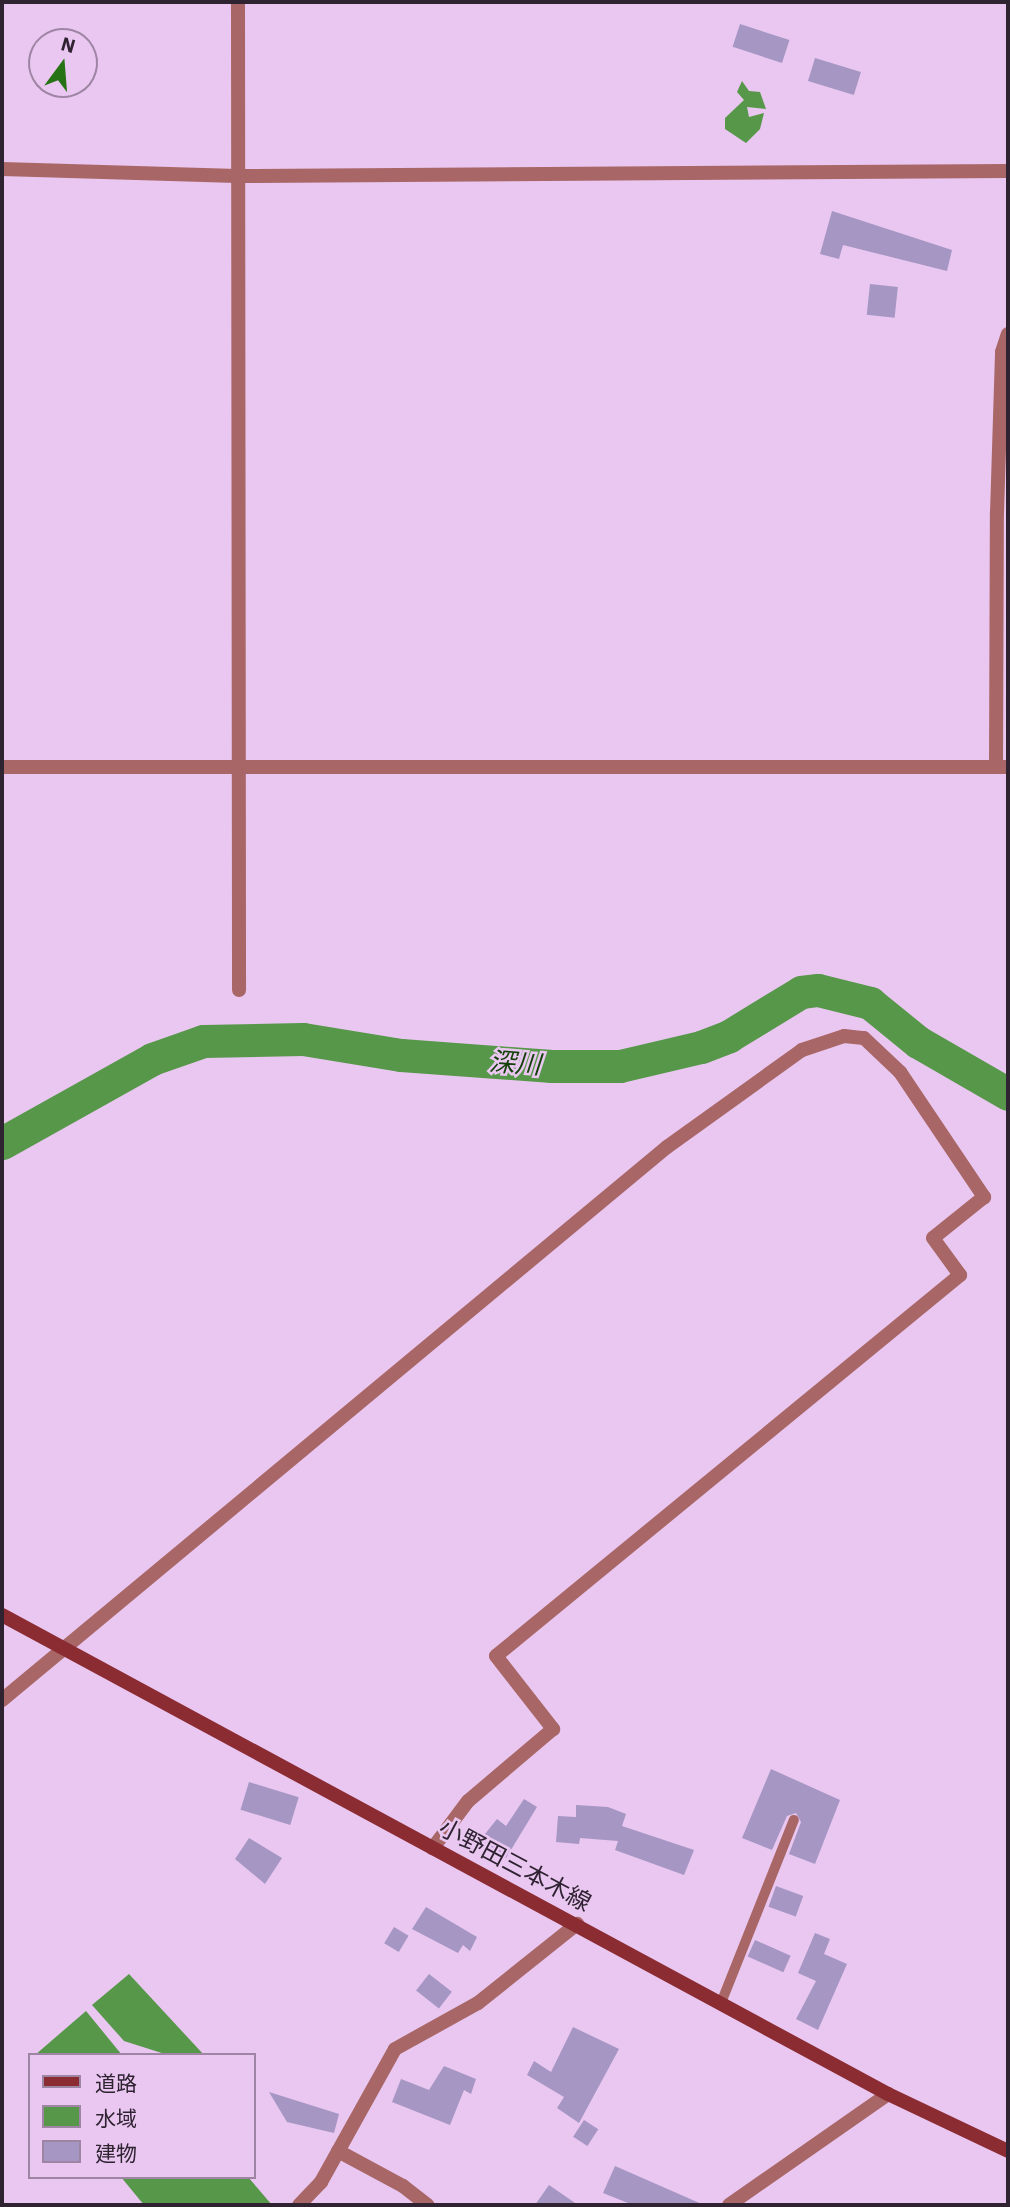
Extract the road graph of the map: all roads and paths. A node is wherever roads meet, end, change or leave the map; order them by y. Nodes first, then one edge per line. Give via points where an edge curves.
1 (239, 2) edge
2 (2, 169) edge
3 (1008, 172) edge
4 (237, 176) junction
5 (1008, 334) edge
6 (236, 764) junction
7 (2, 767) edge
8 (1002, 767) edge
9 (239, 990) dead end
10 (2, 1615) edge
11 (64, 1648) junction
12 (2, 1700) edge
13 (794, 1820) dead end
14 (433, 1848) junction
15 (577, 1924) junction
16 (722, 2003) junction
17 (888, 2094) junction
18 (338, 2151) junction
19 (1008, 2151) edge
20 (299, 2205) edge
21 (427, 2205) edge
22 (729, 2205) edge

1 - 4 street
2 - 4 street
3 - 4 street
4 - 6 street
5 - 8 street via 1002,352 997,513
6 - 7 street
6 - 8 street
6 - 9 street
10 - 11 main road, 小野田三本木線
11 - 12 street
11 - 14 main road, 小野田三本木線
11 - 14 street via 667,1147 802,1050 844,1036 864,1038 900,1072 984,1197 933,1238 960,1275 496,1656 553,1729 468,1801
13 - 16 lane
14 - 15 main road, 小野田三本木線
15 - 16 main road, 小野田三本木線
15 - 18 street via 478,2003 395,2049
16 - 17 main road, 小野田三本木線
17 - 19 main road, 小野田三本木線
17 - 22 street
18 - 20 street via 321,2182
18 - 21 street via 403,2186

